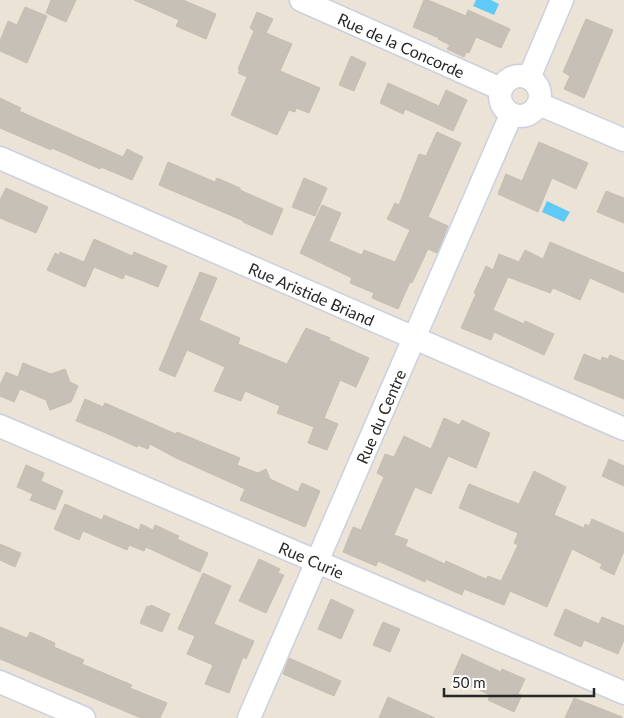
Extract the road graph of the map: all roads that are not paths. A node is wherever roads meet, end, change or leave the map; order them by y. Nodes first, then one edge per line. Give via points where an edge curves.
1 (302, 0) edge
2 (562, 0) edge
3 (529, 78) junction
4 (501, 88) junction
5 (539, 104) junction
6 (511, 115) junction
7 (624, 140) edge
8 (0, 158) edge
9 (414, 338) junction
10 (0, 426) edge
11 (624, 429) edge
12 (317, 562) junction
13 (0, 682) edge
14 (624, 693) edge
15 (84, 718) edge
16 (249, 718) edge

1 - 4 street, Rue de la Concorde
2 - 3 street
3 - 4 street via 516,76
3 - 5 street via 538,86
4 - 6 street via 500,101
5 - 6 street via 527,116
5 - 7 street
6 - 9 street, Rue du Centre
8 - 9 street, Rue Aristide Briand
9 - 11 street, Rue Aristide Briand
9 - 12 street, Rue du Centre
10 - 12 street, Rue Curie
12 - 14 street, Rue Curie
12 - 16 street, Rue du Centre
13 - 15 street

